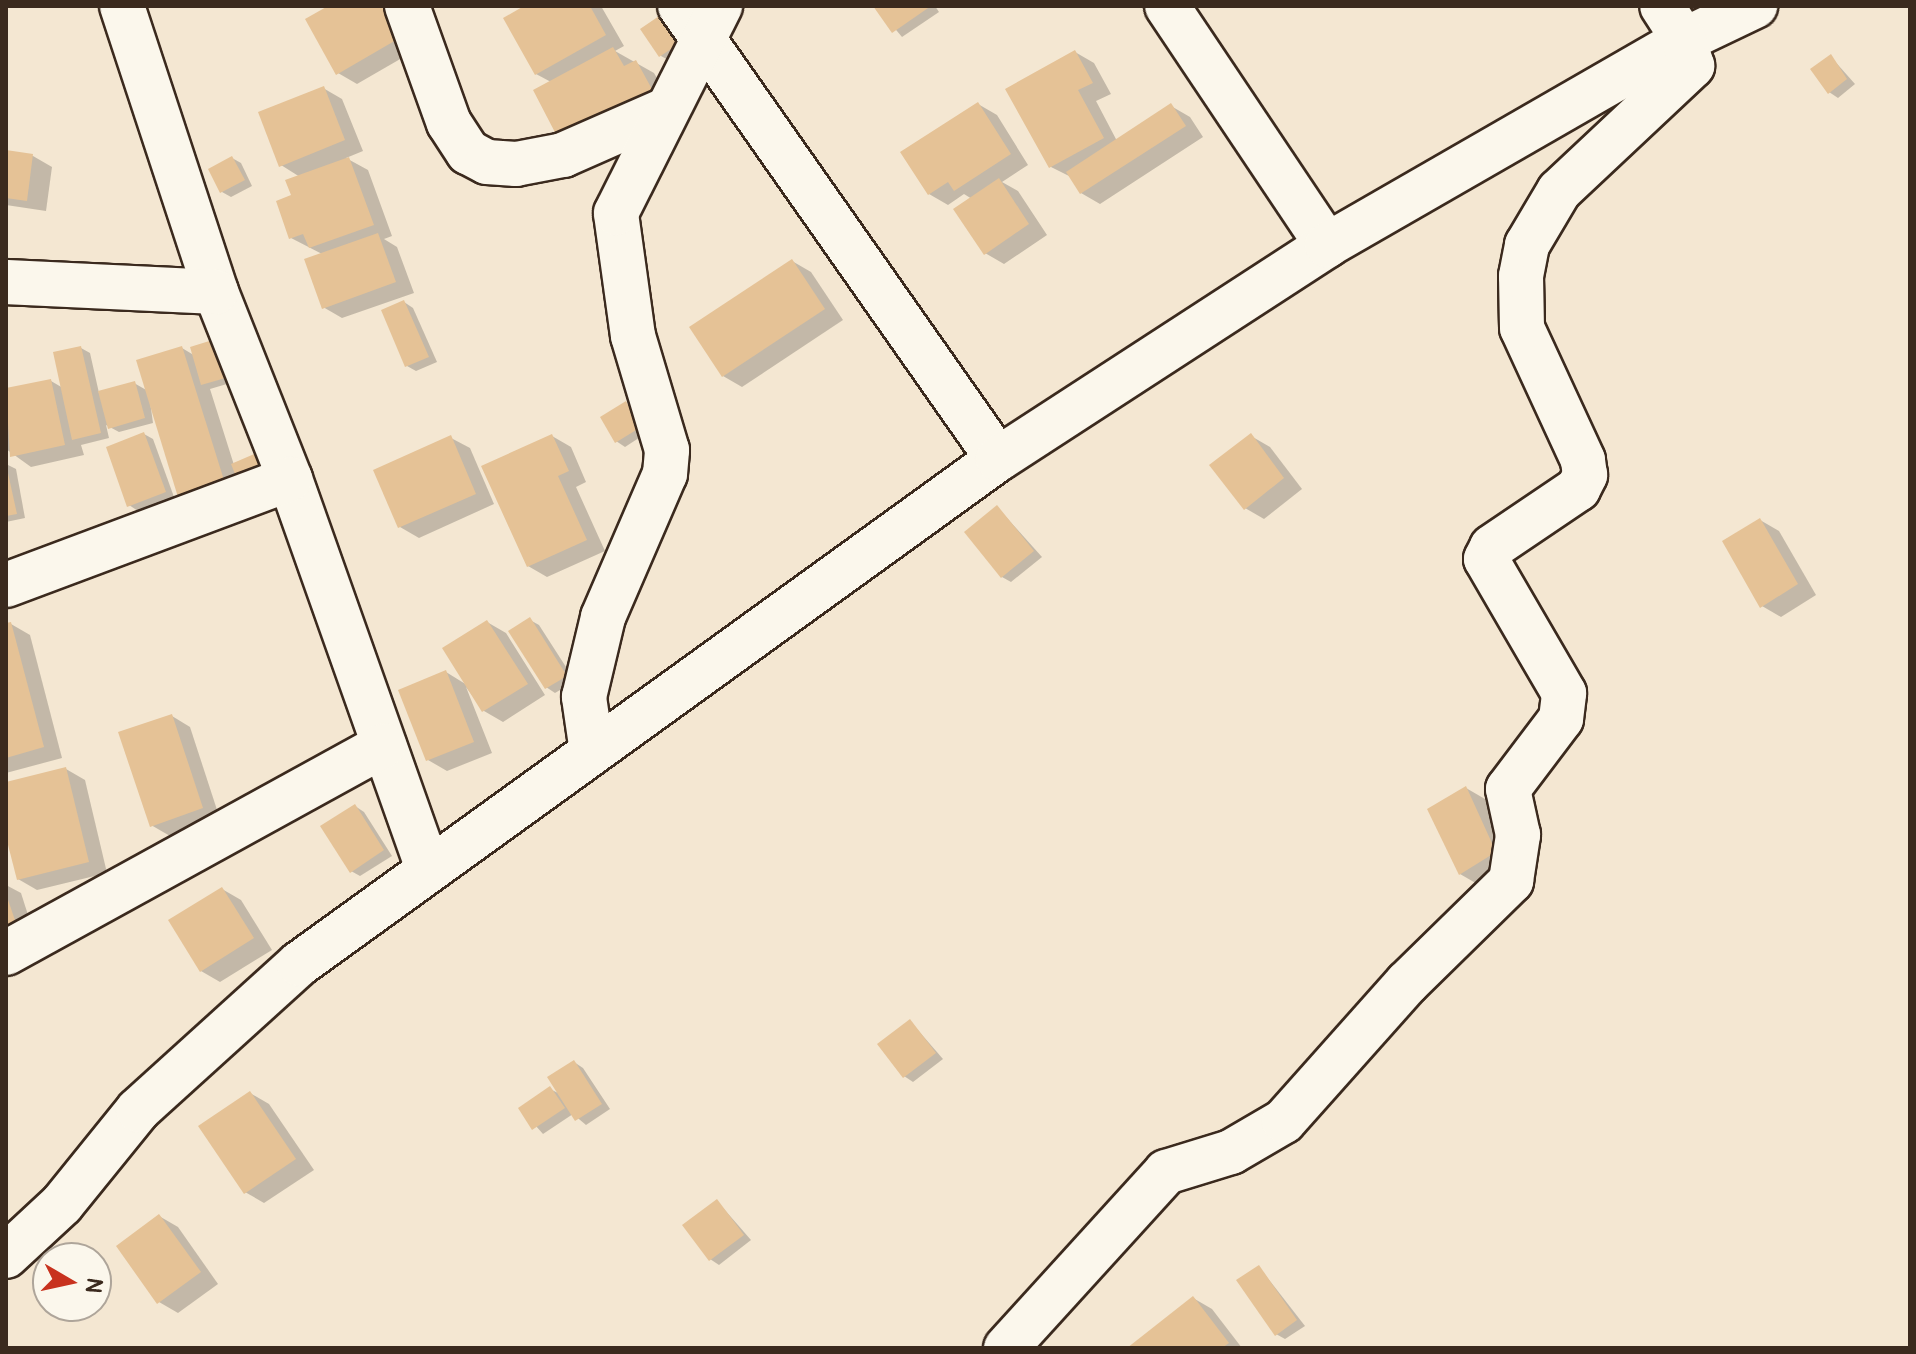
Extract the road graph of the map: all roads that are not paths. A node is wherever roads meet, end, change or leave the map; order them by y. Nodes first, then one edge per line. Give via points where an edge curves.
1 (122, 6) edge
2 (407, 6) edge
3 (1167, 6) edge
4 (1755, 6) edge
5 (700, 17) edge
6 (1673, 23) edge
7 (663, 111) junction
8 (1327, 245) junction
9 (6, 282) edge
10 (216, 292) junction
11 (998, 459) junction
12 (290, 479) junction
13 (6, 585) edge
14 (384, 745) junction
15 (592, 752) junction
16 (428, 869) junction
17 (6, 953) edge
18 (6, 1256) edge
19 (1006, 1348) edge

1 - 10 street
2 - 7 street via 449,123 468,152 487,162 516,164 563,155
3 - 8 street
4 - 6 street
5 - 7 street
5 - 11 street
6 - 8 street
6 - 19 street via 1692,59 1687,72 1559,191 1527,245 1521,276 1522,328 1583,460 1585,475 1578,489 1492,547 1486,559 1564,693 1561,719 1508,789 1518,835 1511,881 1407,983 1284,1121 1231,1152 1166,1172
7 - 15 street via 616,213 633,336 667,450 665,474 603,617 584,697
8 - 11 street
9 - 10 street
10 - 12 street
11 - 15 street
12 - 13 street
12 - 14 street
14 - 16 street
14 - 17 street
15 - 16 street
16 - 18 street via 299,964 138,1110 62,1204

